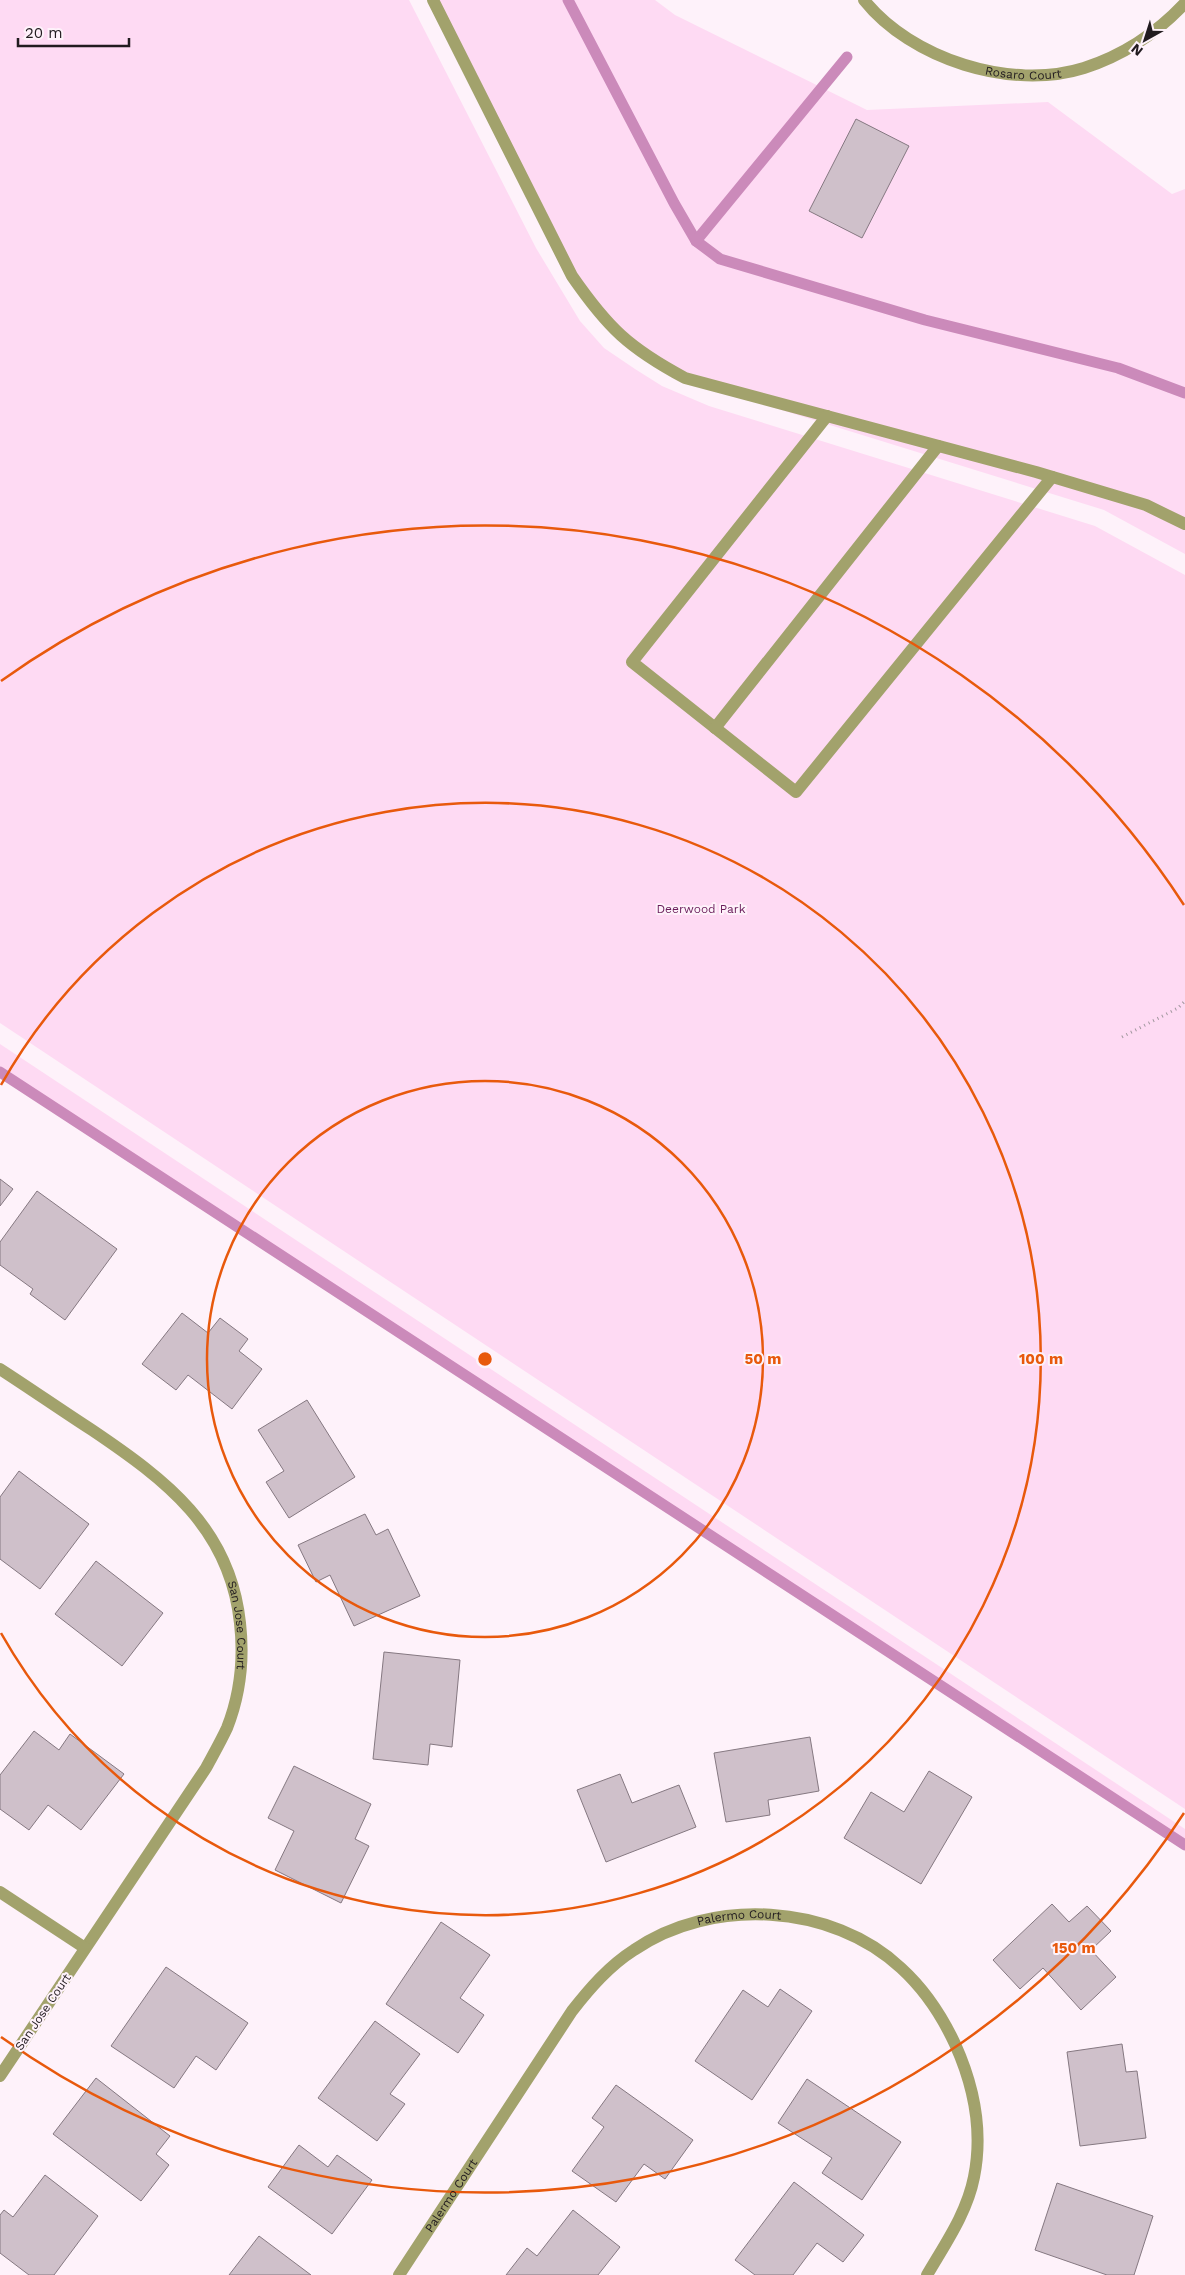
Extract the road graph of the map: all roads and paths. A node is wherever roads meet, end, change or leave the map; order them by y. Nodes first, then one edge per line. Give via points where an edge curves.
1 (433, 0) edge
2 (864, 0) edge
3 (1185, 3) edge
4 (827, 416) junction
5 (938, 446) junction
6 (1052, 477) junction
7 (1185, 524) edge
8 (715, 728) junction
9 (1185, 1001) edge
10 (1122, 1036) dead end
11 (0, 1369) edge
12 (0, 1892) edge
13 (86, 1948) junction
14 (0, 2076) edge
15 (399, 2275) edge
16 (927, 2275) edge

1 - 4 street via 572,276 596,311 619,336 648,358 685,378
2 - 3 street, Rosaro Court via 875,14 908,40 943,58 992,73 1037,75 1083,68 1128,50 1164,26
4 - 5 street
4 - 8 street via 632,662
5 - 6 street
5 - 8 street
6 - 7 street via 1146,505
6 - 8 street via 796,792
9 - 10 path via 1178,1008
11 - 13 street, San Jose Court via 144,1465 178,1495 205,1528 226,1564 237,1596 242,1641 240,1683 227,1727 206,1768
12 - 13 street
13 - 14 street, San Jose Court
15 - 16 street, Palermo Court via 572,2011 602,1976 635,1948 661,1935 690,1924 746,1914 774,1915 818,1924 856,1938 900,1966 918,1985 948,2030 960,2055 974,2103 977,2152 966,2205

